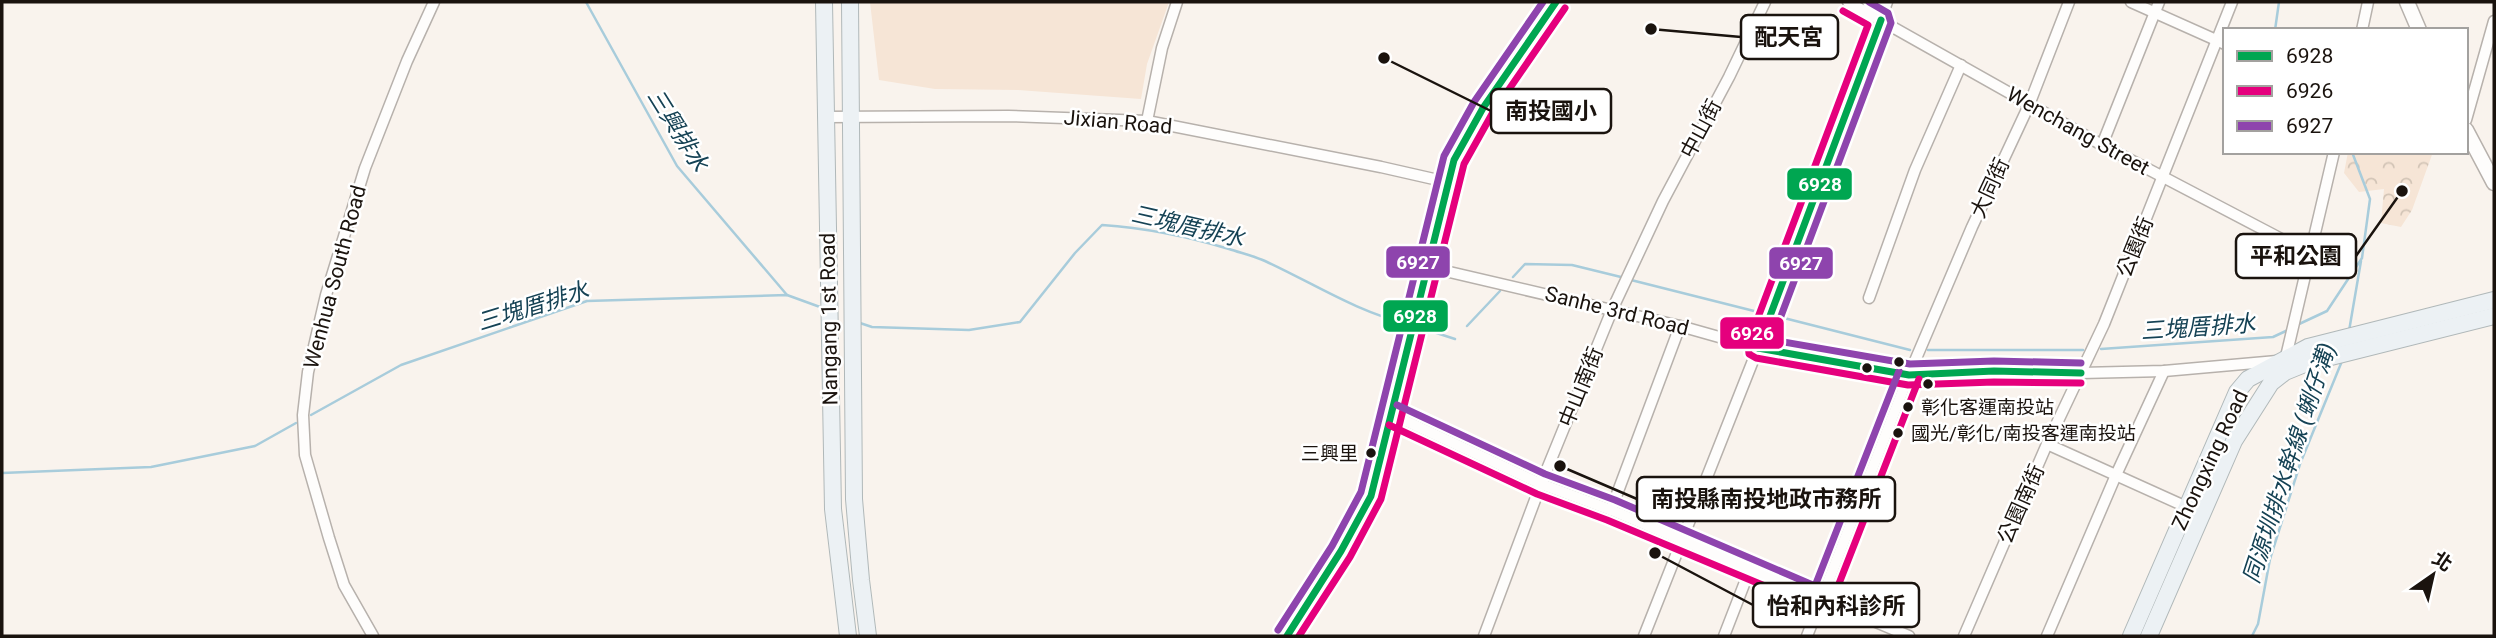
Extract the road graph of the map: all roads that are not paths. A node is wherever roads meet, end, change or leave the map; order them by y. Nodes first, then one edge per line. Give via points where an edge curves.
1 (434, 2) edge
2 (824, 2) edge
3 (850, 2) edge
4 (1177, 2) edge
5 (1556, 2) edge
6 (1766, 2) edge
7 (1848, 2) edge
8 (1887, 2) edge
9 (2069, 2) edge
10 (2131, 2) edge
11 (2232, 2) edge
12 (2368, 2) edge
13 (2407, 2) edge
14 (2157, 7) edge
15 (1881, 20) junction
16 (2494, 21) edge
17 (2225, 28) edge
18 (2362, 28) edge
19 (2419, 28) edge
20 (2221, 42) edge
21 (1961, 65) junction
22 (2029, 104) junction
23 (2468, 113) edge
24 (824, 117) junction
25 (851, 117) junction
26 (1147, 121) junction
27 (2468, 134) edge
28 (2102, 145) junction
29 (2334, 154) edge
30 (2163, 178) junction
31 (1447, 182) junction
32 (2494, 183) edge
33 (2310, 254) junction
34 (1635, 262) joint
35 (1428, 267) junction
36 (1869, 298) dead end
37 (2494, 300) edge
38 (1612, 310) junction
39 (2494, 316) edge
40 (1680, 326) junction
41 (2346, 345) junction
42 (1758, 348) junction
43 (2286, 360) junction
44 (2307, 363) junction
45 (2164, 371) junction
46 (2081, 373) junction
47 (1909, 374) junction
48 (2271, 383) junction
49 (1393, 415) junction
50 (2218, 434) junction
51 (2234, 441) junction
52 (2047, 444) junction
53 (2116, 475) junction
54 (1541, 484) junction
55 (2188, 508) junction
56 (1611, 510) junction
57 (2204, 513) junction
58 (1681, 540) junction
59 (1750, 569) junction
60 (1821, 600) junction
61 (373, 636) edge
62 (848, 636) edge
63 (868, 636) edge
64 (1287, 636) edge
65 (1483, 636) edge
66 (1644, 636) edge
67 (1724, 636) edge
68 (1807, 636) edge
69 (1909, 636) edge
70 (1964, 636) edge
71 (2047, 636) edge
72 (2132, 636) edge
73 (2149, 636) edge

1 - 61 street, Wenhua South Road via 365,168 326,295 303,415 305,455 329,538 344,585
2 - 24 main road, Nangang 1st Road
3 - 25 main road, Nangang 1st Road
4 - 26 street
5 - 31 main road via 1463,141
6 - 34 street, 中山街
7 - 15 street, Wenchang Street
8 - 15 street
9 - 22 street, 大同街
10 - 14 street
11 - 17 street, 公園街
12 - 18 street
13 - 19 main road
14 - 20 street
14 - 28 street
15 - 21 street, Wenchang Street
15 - 42 street
16 - 23 street
20 - 30 street, 公園街
21 - 22 street, Wenchang Street
21 - 36 street via 1915,170
22 - 28 street, Wenchang Street
22 - 47 street, 大同街
24 - 25 street, Jixian Road
24 - 62 main road, Nangang 1st Road via 833,509
25 - 26 street, Jixian Road
25 - 63 main road, Nangang 1st Road via 854,499
26 - 31 street, Jixian Road
27 - 32 main road
28 - 30 street, Wenchang Street
29 - 33 street
30 - 33 street, Wenchang Street
30 - 46 street, 公園街
31 - 35 main road
33 - 43 street
34 - 38 street, 中山南街
35 - 38 street, Sanhe 3rd Road
35 - 49 main road
37 - 41 main road, Zhongxing Road
38 - 40 street, Sanhe 3rd Road
38 - 54 street, 中山南街
39 - 41 main road, Zhongxing Road
40 - 42 street, Sanhe 3rd Road
40 - 56 street
41 - 43 main road, Zhongxing Road via 2308,347
41 - 44 main road, Zhongxing Road
42 - 47 street, Sanhe 3rd Road
42 - 58 street
43 - 44 street, Sanhe 3rd Road
43 - 45 street, Sanhe 3rd Road
43 - 48 street
43 - 50 main road, Zhongxing Road via 2248,379
44 - 48 main road, Zhongxing Road
45 - 46 street, Sanhe 3rd Road
45 - 53 street
46 - 47 street, Sanhe 3rd Road
46 - 52 street, 公園南街
47 - 60 street, 大同街
48 - 51 main road, Zhongxing Road
49 - 54 street
49 - 64 main road via 1371,496
50 - 51 main road
50 - 55 main road, Zhongxing Road
51 - 57 main road, Zhongxing Road
52 - 53 street
52 - 70 street, 公園南街
53 - 55 street
53 - 71 street
54 - 56 street
54 - 65 street, 中山南街
55 - 57 street
55 - 72 main road, Zhongxing Road
56 - 58 street
57 - 73 main road, Zhongxing Road
58 - 59 street
58 - 66 street
59 - 60 street
59 - 67 street
60 - 68 street, 大同街
60 - 69 street

